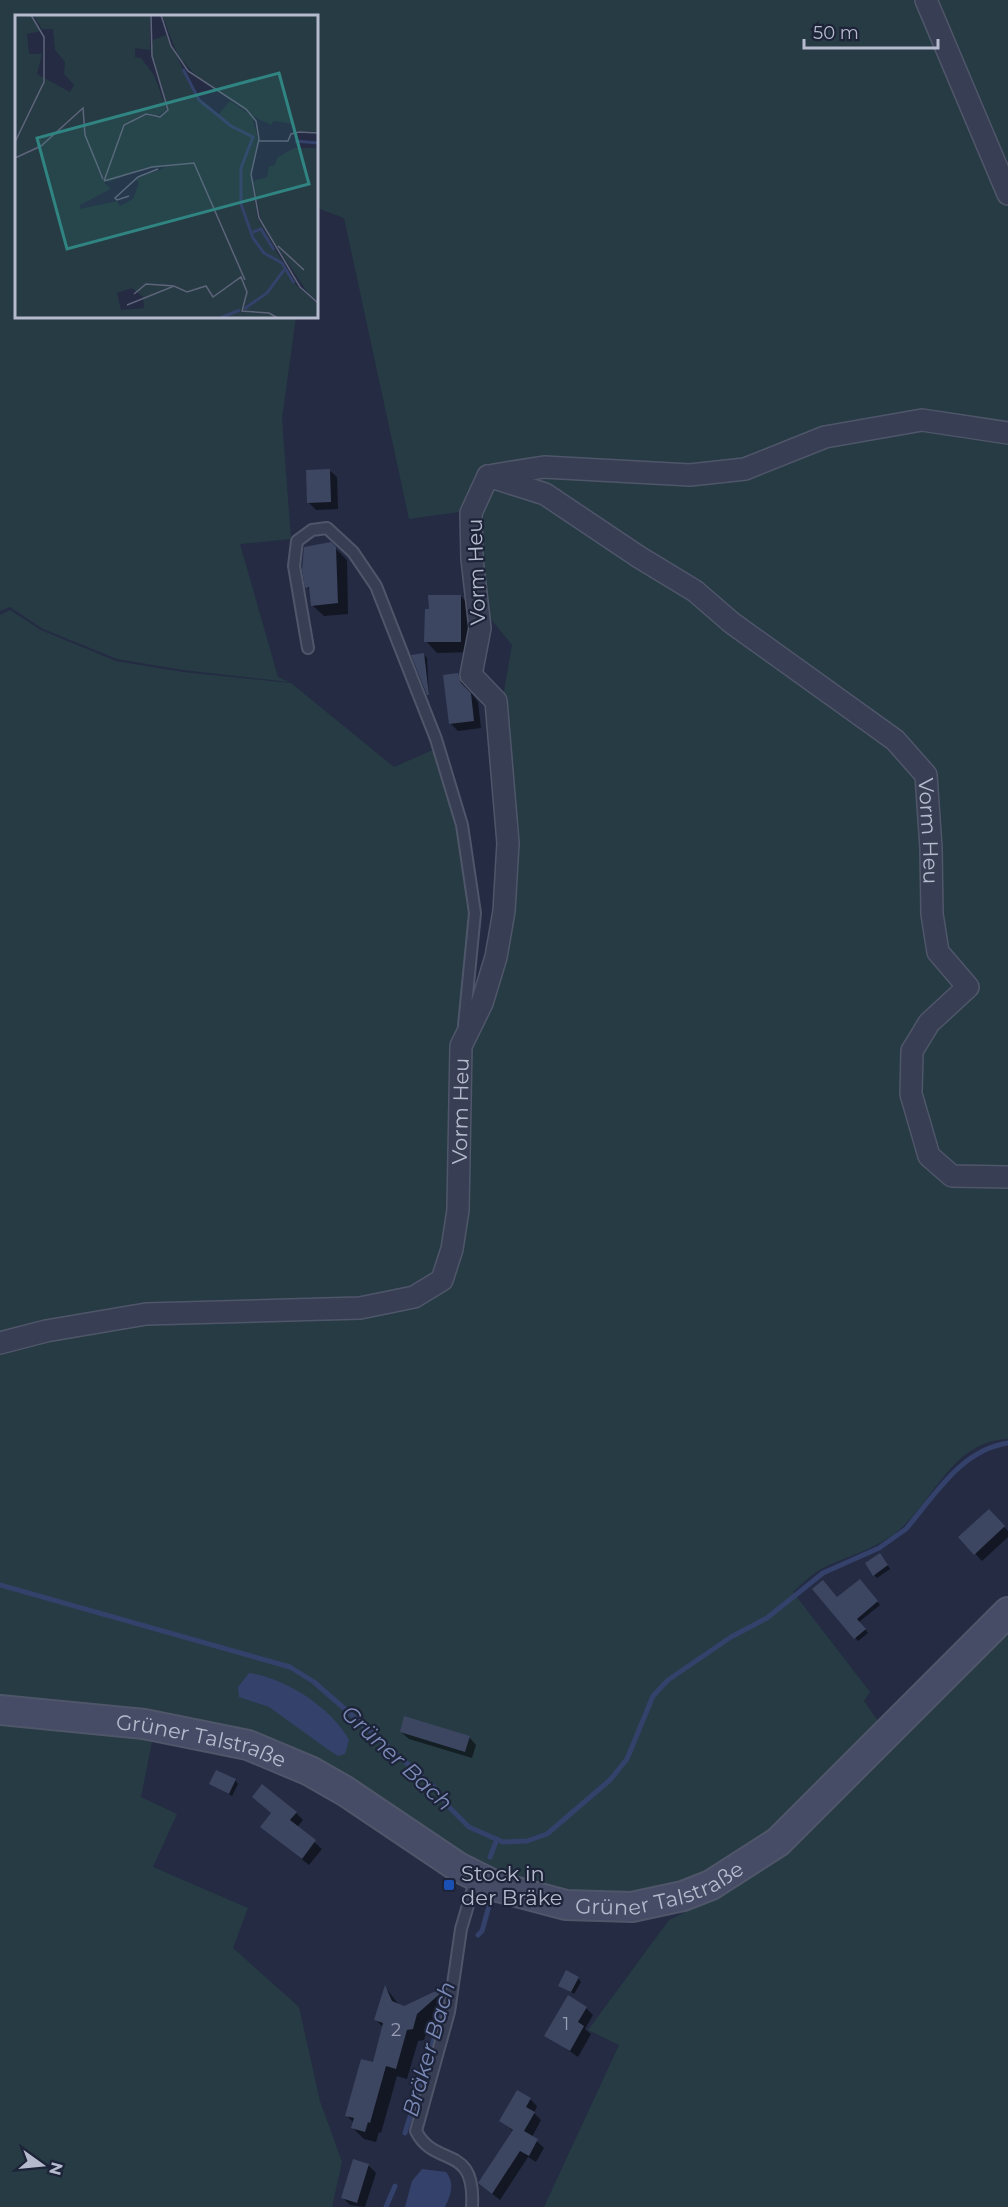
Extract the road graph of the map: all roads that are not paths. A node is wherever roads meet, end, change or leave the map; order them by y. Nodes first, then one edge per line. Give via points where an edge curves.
1 (926, 0) edge
2 (1008, 194) edge
3 (1008, 434) edge
4 (488, 476) junction
5 (308, 648) dead end
6 (461, 1046) junction
7 (1008, 1177) edge
8 (0, 1343) edge
9 (1008, 1612) edge
10 (0, 1710) edge
11 (476, 1877) junction
12 (472, 2207) edge

1 - 2 street
3 - 4 street via 922,420 825,437 745,468 690,475 544,467
4 - 6 street, Vorm Heu via 471,513 480,628 471,675 496,701 508,843 504,910 495,957 482,1003
4 - 7 street, Vorm Heu via 545,494 695,591 732,623 895,740 926,775 932,914 938,952 968,987 929,1023 912,1051 911,1094 929,1156 952,1176
5 - 6 lane via 294,566 297,541 312,530 327,528 353,552 376,586 436,739 462,825 475,913
6 - 8 street, Vorm Heu via 458,1210 442,1280 414,1298 360,1308 146,1314
9 - 11 main road, Grüner Talstraße via 778,1842 711,1885 654,1903 609,1908 545,1902
10 - 11 main road, Grüner Talstraße via 144,1724 248,1745 310,1771 345,1791
11 - 12 lane via 461,1929 449,2012 416,2131 422,2144 459,2161 469,2171

